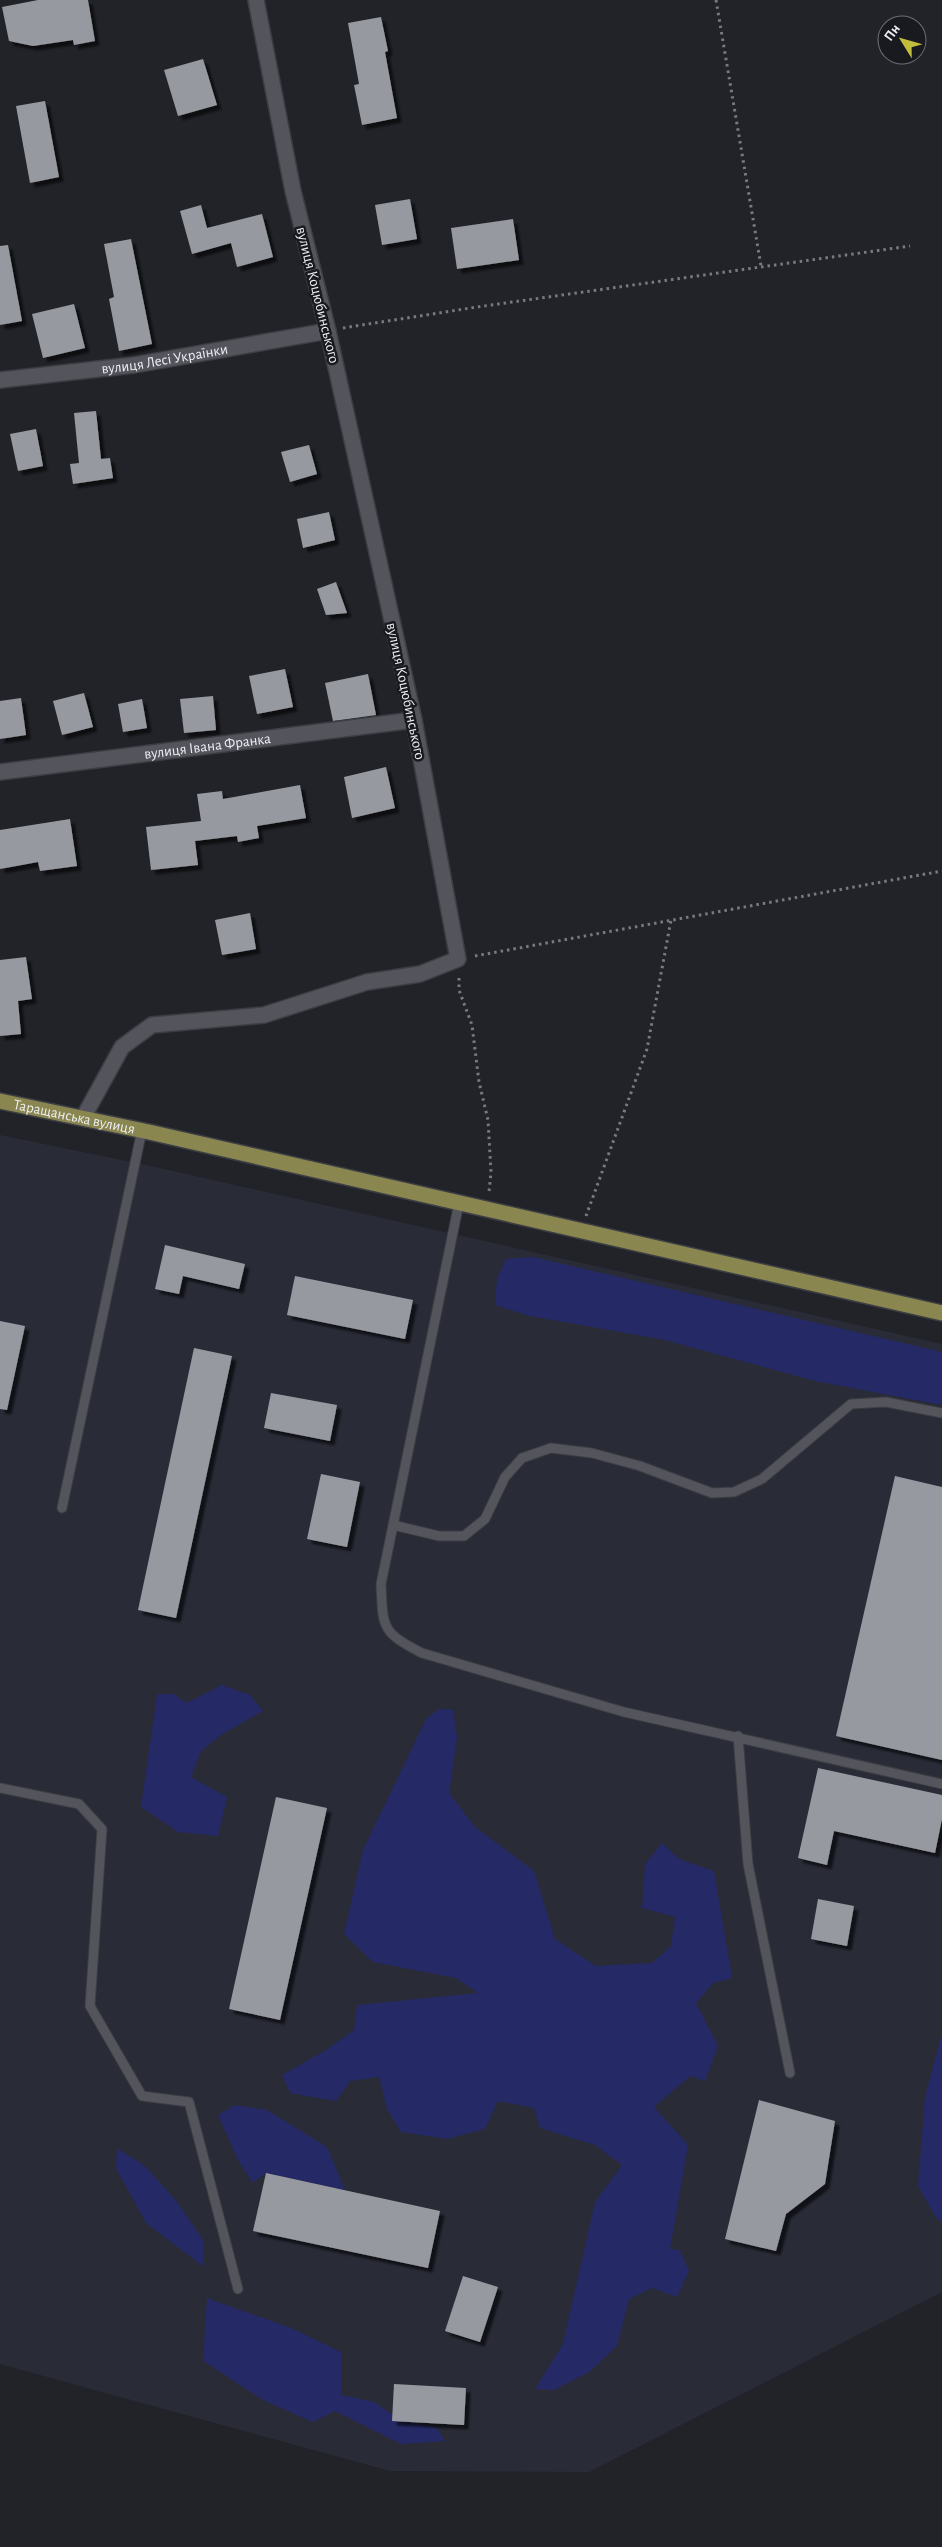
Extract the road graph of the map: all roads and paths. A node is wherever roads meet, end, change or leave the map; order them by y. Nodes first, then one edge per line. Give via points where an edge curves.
1 (256, 0) edge
2 (716, 0) edge
3 (910, 246) dead end
4 (762, 266) junction
5 (328, 330) junction
6 (0, 380) edge
7 (414, 720) junction
8 (0, 772) edge
9 (942, 871) edge
10 (671, 920) junction
11 (458, 959) junction
12 (0, 1101) edge
13 (83, 1118) junction
14 (145, 1131) junction
15 (459, 1203) junction
16 (488, 1210) junction
17 (581, 1231) junction
18 (942, 1313) edge
19 (942, 1413) edge
20 (62, 1508) dead end
21 (393, 1525) junction
22 (738, 1736) junction
23 (942, 1784) edge
24 (0, 1788) edge
25 (790, 2073) dead end
26 (238, 2288) dead end

1 - 5 street, вулиця Коцюбинського via 293,191
2 - 4 path
3 - 4 path
4 - 5 path
5 - 6 street, вулиця Лесі Українки via 134,365
5 - 7 street, вулиця Коцюбинського
7 - 8 street, вулиця Івана Франка
7 - 11 street, вулиця Коцюбинського
9 - 10 path
10 - 11 path
10 - 17 path via 647,1049
11 - 13 street via 420,974 367,982 264,1015 152,1025 122,1046
11 - 16 path via 459,990 472,1025 479,1082 488,1120 491,1172
12 - 13 main road, Таращанська вулиця
13 - 14 main road, Таращанська вулиця
14 - 15 main road, Таращанська вулиця
14 - 20 lane
15 - 16 main road, Таращанська вулиця
15 - 21 lane
16 - 17 main road, Таращанська вулиця
17 - 18 main road, Таращанська вулиця
19 - 21 lane via 886,1402 851,1404 762,1479 734,1492 712,1493 640,1466 592,1453 551,1448 522,1458 505,1477 485,1519 464,1536 439,1536
21 - 22 lane via 381,1584 383,1621 396,1640 422,1653 614,1709
22 - 23 lane
22 - 25 lane via 748,1864
24 - 26 lane via 79,1804 102,1829 90,2006 142,2096 189,2102

